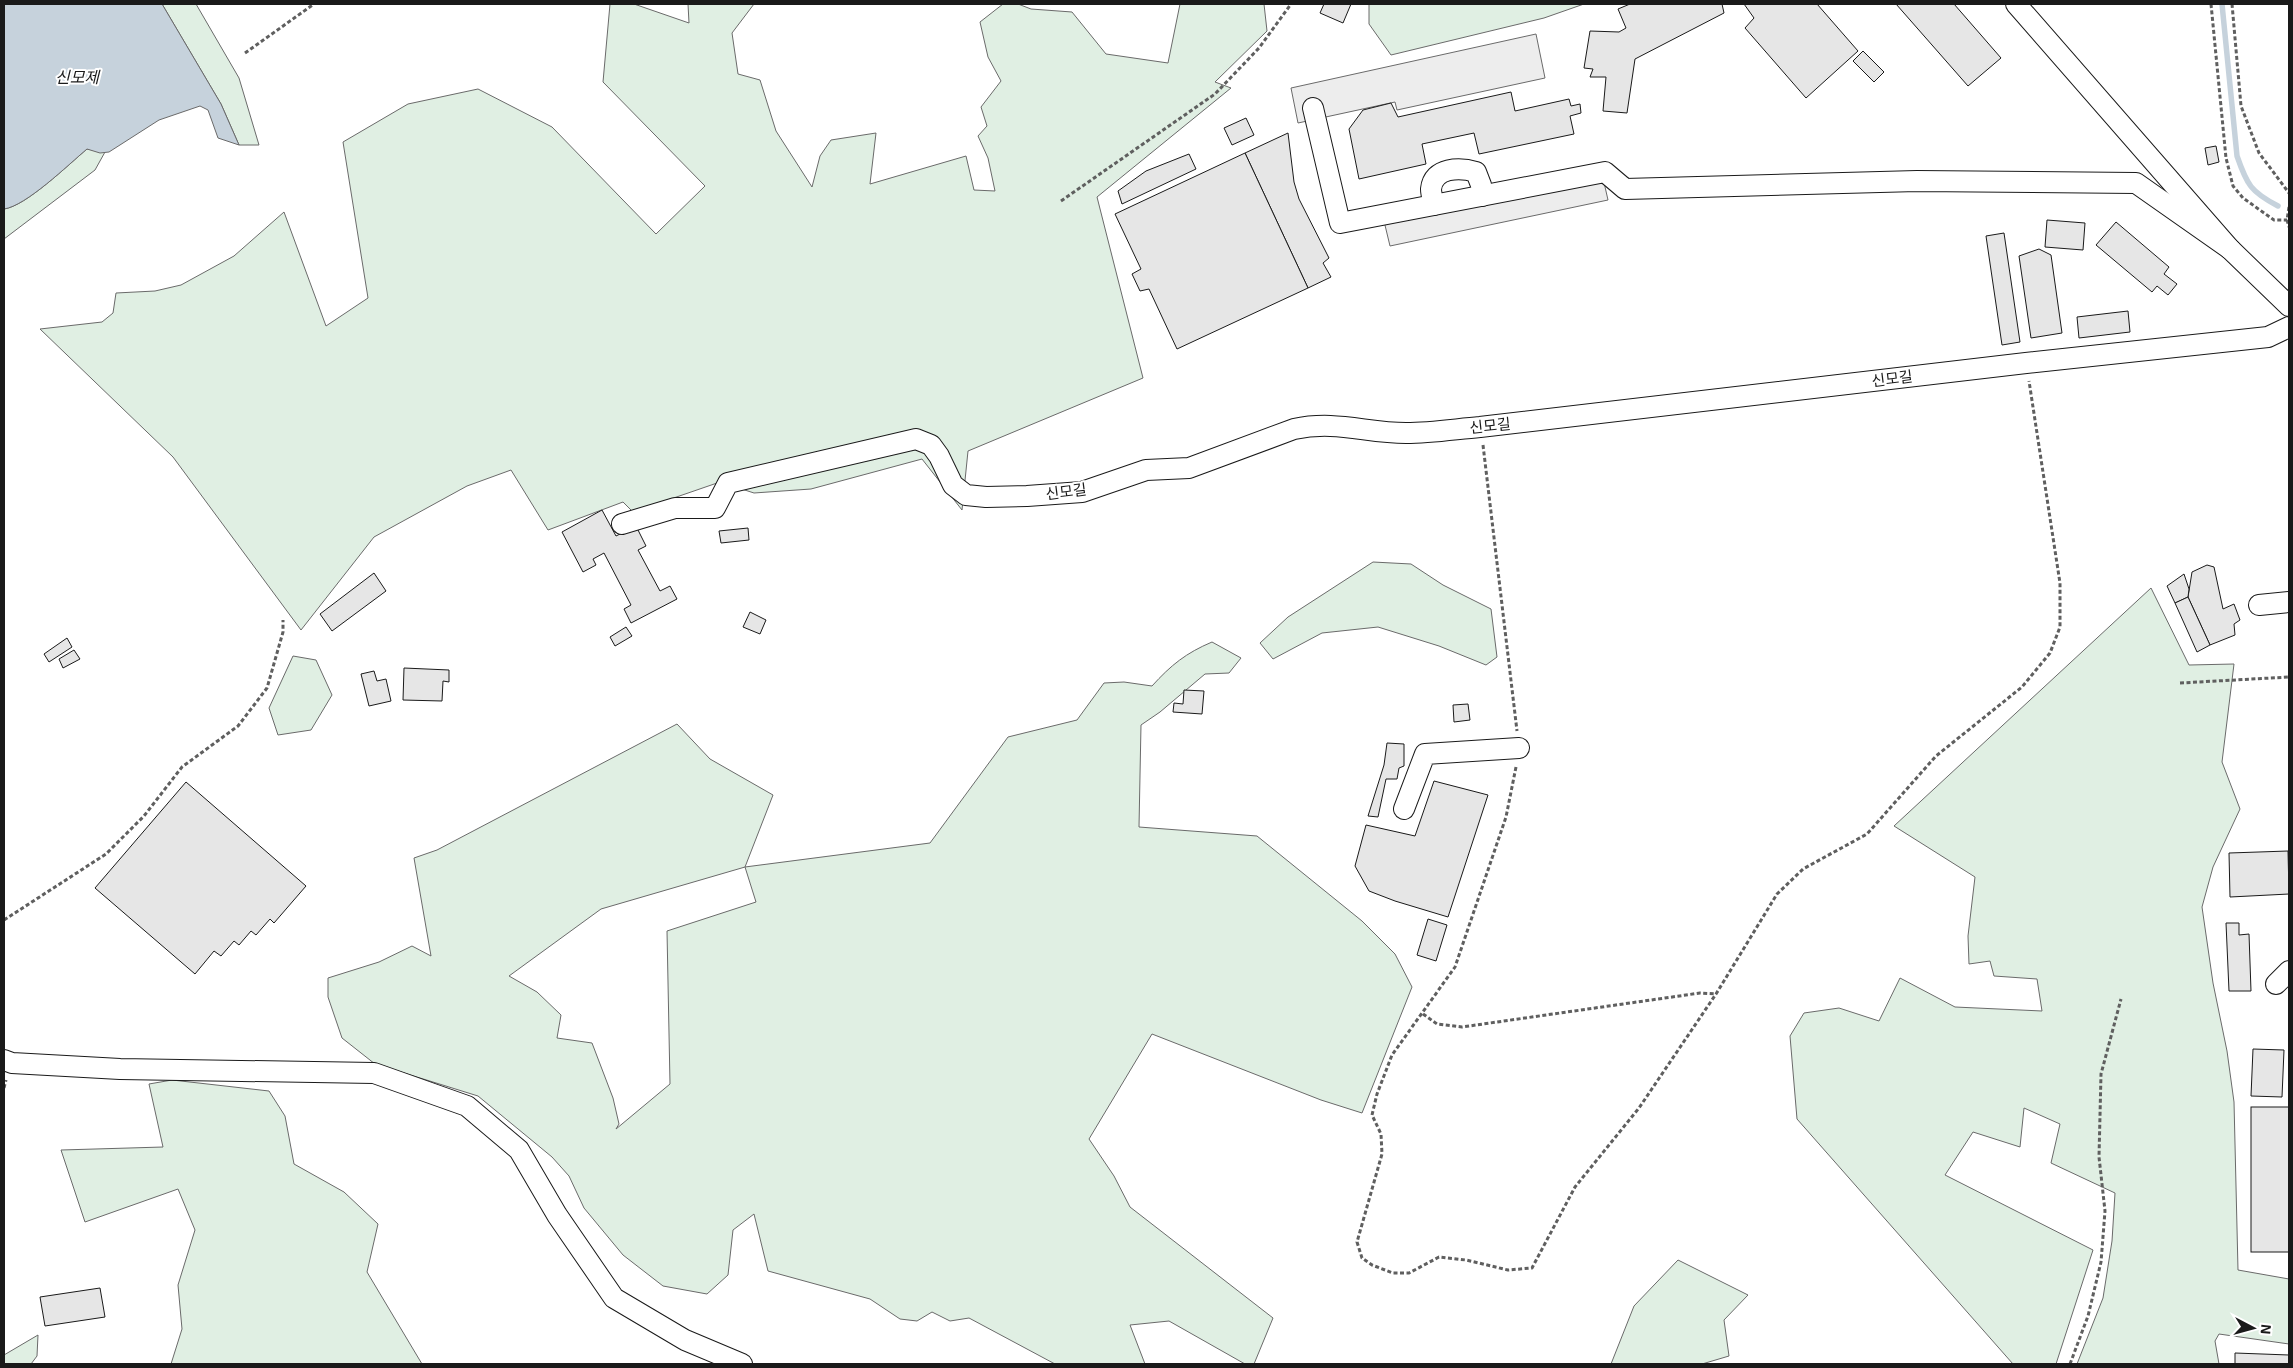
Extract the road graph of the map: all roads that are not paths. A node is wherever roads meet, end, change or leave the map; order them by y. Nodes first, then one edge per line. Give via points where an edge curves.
1 (2016, 4) edge
2 (1313, 108) dead end
3 (1482, 196) junction
4 (1434, 205) junction
5 (2230, 249) junction
6 (2289, 306) edge
7 (2289, 327) edge
8 (622, 524) dead end
9 (2289, 602) edge
10 (2260, 605) dead end
11 (1519, 748) road end
12 (1404, 809) dead end
13 (4, 1060) edge
14 (742, 1364) edge

1 - 5 street
2 - 4 street via 1340,223
3 - 4 street
3 - 4 street via 1482,185 1476,172 1466,169 1441,172 1431,190
3 - 5 street via 1605,172 1625,189 1917,181 2136,183
5 - 6 street
7 - 8 street, 신모길 via 2268,337 1480,426 1406,433 1312,425 1189,468 1146,470 1082,492 994,497 966,495 953,485 931,445 916,439 728,483 715,508 675,508
9 - 10 street
11 - 12 street via 1425,754
13 - 14 street via 120,1069 374,1073 467,1106 519,1150 557,1215 614,1298 685,1340

